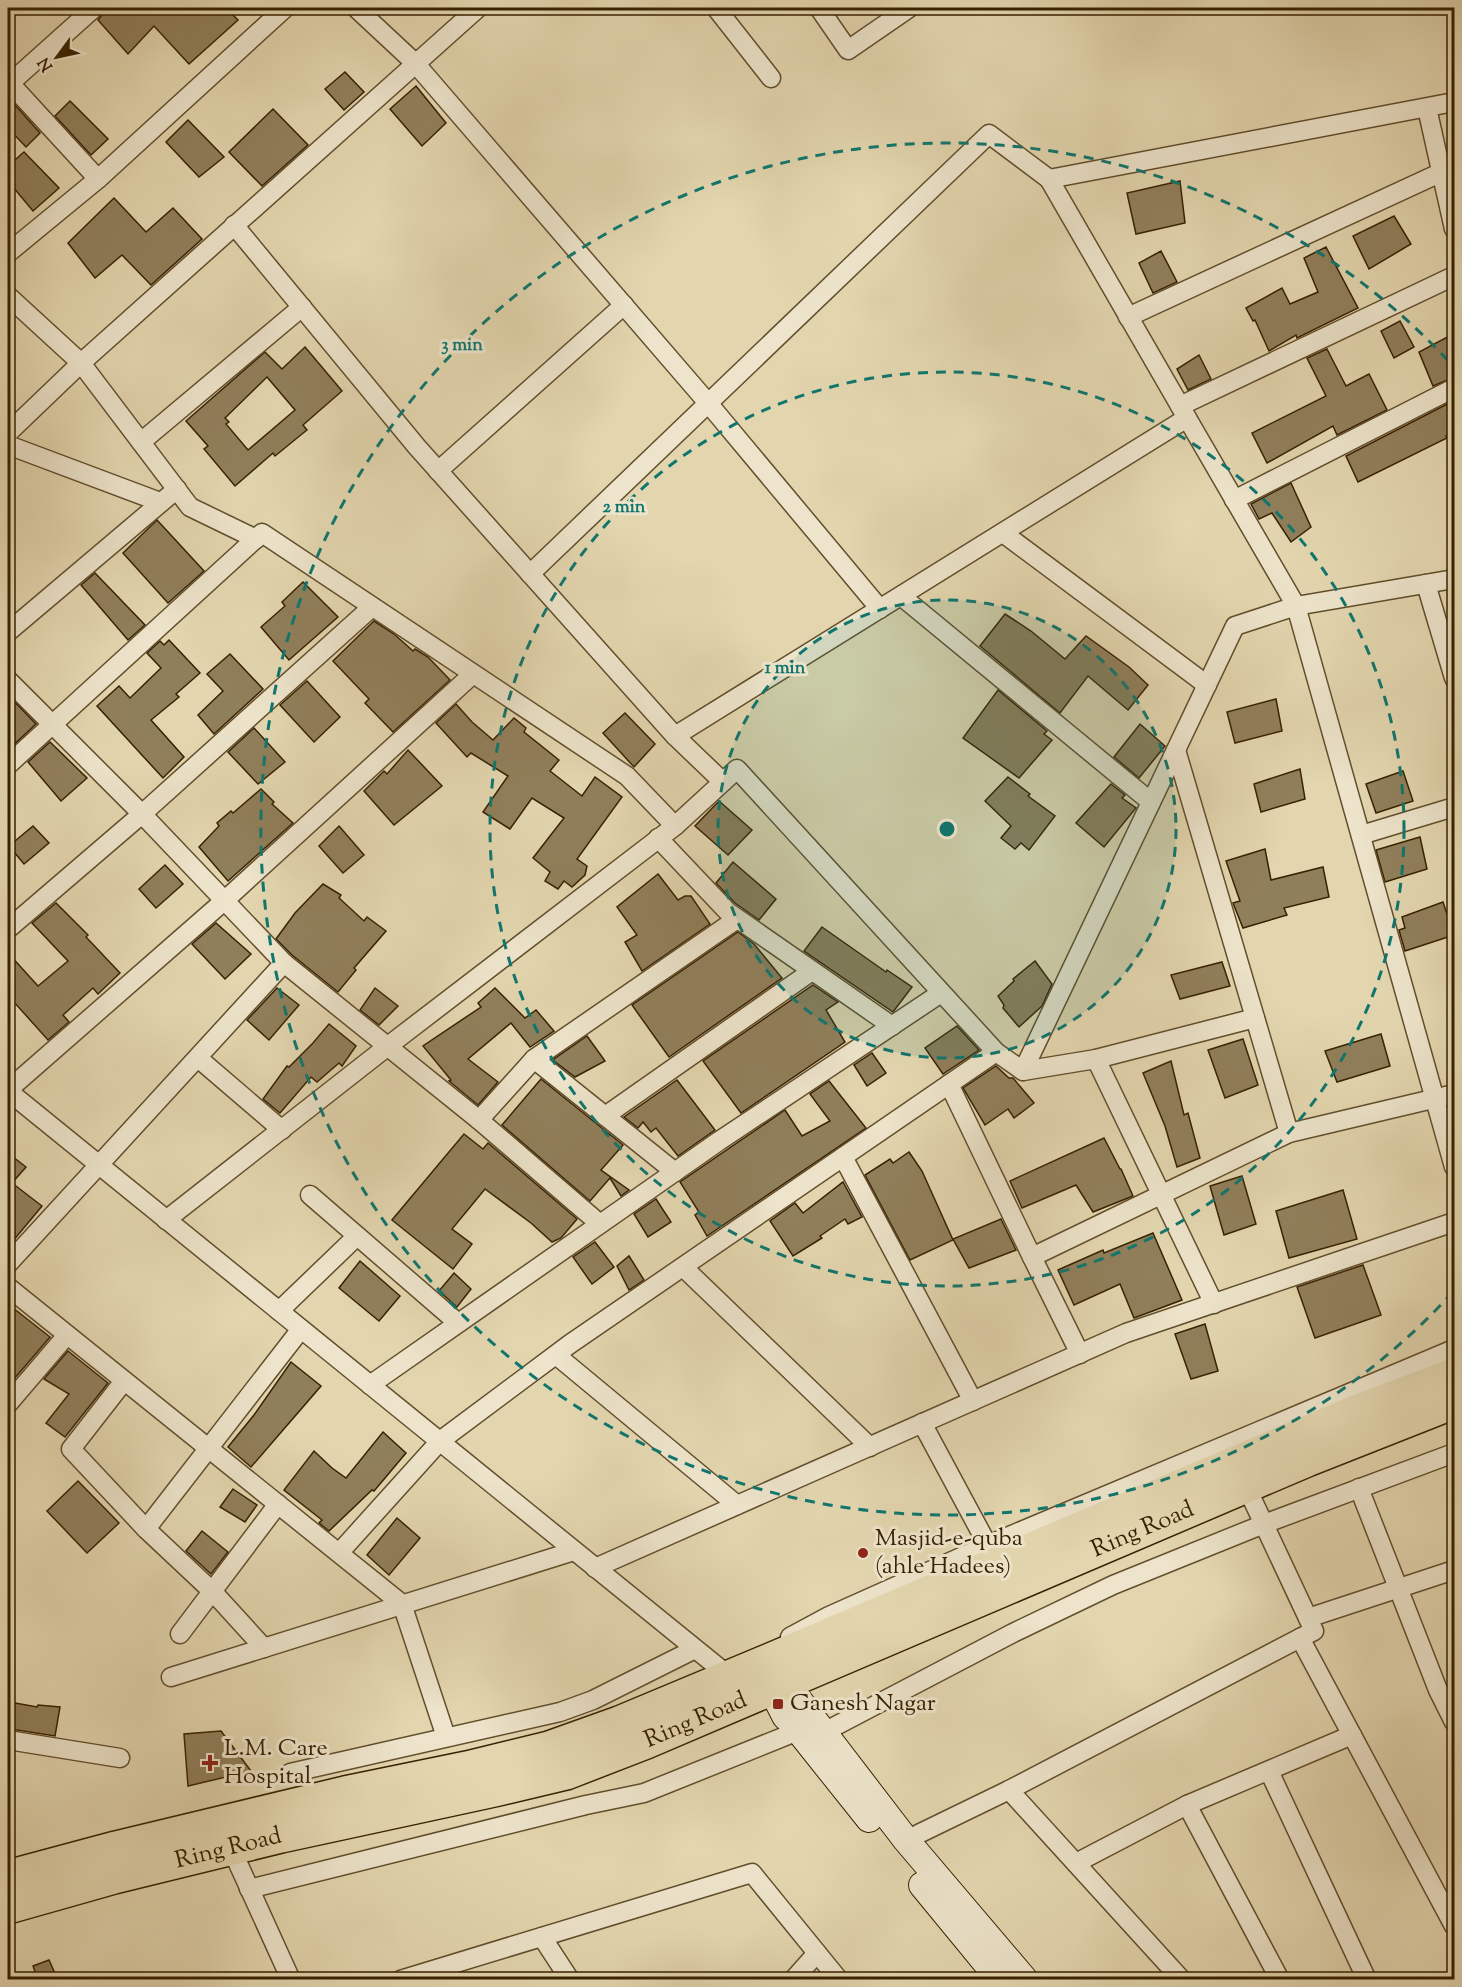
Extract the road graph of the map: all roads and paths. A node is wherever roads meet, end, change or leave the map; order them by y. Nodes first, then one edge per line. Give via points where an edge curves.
1 (94, 8) edge
2 (285, 8) edge
3 (356, 8) edge
4 (478, 8) edge
5 (716, 8) edge
6 (819, 8) edge
7 (909, 8) edge
8 (415, 63) junction
9 (771, 78) dead end
10 (8, 83) edge
11 (1455, 102) edge
12 (1427, 108) junction
13 (1442, 172) junction
14 (98, 179) junction
15 (1048, 179) junction
16 (234, 225) junction
17 (1455, 229) edge
18 (8, 253) edge
19 (1455, 276) edge
20 (8, 296) edge
21 (624, 305) junction
22 (302, 308) junction
23 (1128, 317) junction
24 (81, 363) junction
25 (1455, 388) edge
26 (708, 403) junction
27 (1184, 412) junction
28 (8, 433) edge
29 (141, 442) junction
30 (8, 445) edge
31 (438, 471) junction
32 (177, 489) junction
33 (1234, 500) junction
34 (160, 502) junction
35 (1004, 533) junction
36 (256, 539) junction
37 (530, 574) junction
38 (1455, 579) edge
39 (1426, 584) junction
40 (901, 596) junction
41 (1296, 606) junction
42 (372, 607) junction
43 (880, 609) junction
44 (8, 632) edge
45 (473, 674) junction
46 (1455, 678) edge
47 (8, 680) edge
48 (1207, 685) junction
49 (52, 725) junction
50 (675, 736) junction
51 (1176, 750) junction
52 (8, 765) edge
53 (723, 782) junction
54 (1151, 802) junction
55 (1455, 807) edge
56 (142, 814) junction
57 (675, 826) junction
58 (1361, 835) junction
59 (658, 838) junction
60 (224, 902) junction
61 (737, 919) junction
62 (8, 929) edge
63 (284, 963) junction
64 (812, 971) junction
65 (941, 993) junction
66 (1255, 1017) junction
67 (892, 1026) junction
68 (388, 1046) junction
69 (996, 1052) junction
70 (198, 1058) junction
71 (534, 1059) junction
72 (1096, 1059) junction
73 (1023, 1071) junction
74 (949, 1084) junction
75 (8, 1090) edge
76 (1455, 1094) edge
77 (1436, 1100) junction
78 (605, 1116) junction
79 (479, 1120) junction
80 (282, 1130) junction
81 (1289, 1133) junction
82 (843, 1157) junction
83 (100, 1166) junction
84 (1455, 1167) edge
85 (675, 1172) junction
86 (1160, 1194) junction
87 (310, 1195) dead end
88 (166, 1220) junction
89 (1455, 1222) edge
90 (600, 1224) junction
91 (357, 1236) junction
92 (1032, 1257) junction
93 (8, 1264) edge
94 (683, 1267) junction
95 (8, 1287) edge
96 (1214, 1304) junction
97 (279, 1311) junction
98 (458, 1323) junction
99 (301, 1329) junction
100 (67, 1335) junction
101 (1455, 1349) edge
102 (1080, 1354) junction
103 (556, 1355) junction
104 (1455, 1375) edge
105 (124, 1381) junction
106 (370, 1385) junction
107 (973, 1401) junction
108 (1455, 1402) edge
109 (8, 1404) edge
110 (922, 1424) junction
111 (440, 1442) junction
112 (870, 1447) junction
113 (208, 1449) junction
114 (1455, 1453) edge
115 (1246, 1486) junction
116 (1359, 1488) junction
117 (278, 1504) junction
118 (737, 1505) junction
119 (1264, 1524) junction
120 (146, 1528) junction
121 (574, 1551) junction
122 (339, 1553) junction
123 (992, 1553) junction
124 (595, 1568) junction
125 (1455, 1570) edge
126 (1397, 1589) junction
127 (213, 1592) junction
128 (402, 1604) junction
129 (1308, 1618) junction
130 (180, 1634) dead end
131 (1300, 1638) junction
132 (264, 1648) junction
133 (695, 1649) junction
134 (762, 1675) junction
135 (171, 1677) dead end
136 (1455, 1722) edge
137 (798, 1731) junction
138 (824, 1732) junction
139 (1352, 1735) junction
140 (446, 1737) junction
141 (8, 1740) edge
142 (120, 1758) dead end
143 (1269, 1771) junction
144 (291, 1773) dead end
145 (1009, 1790) junction
146 (1187, 1805) junction
147 (906, 1840) junction
148 (231, 1848) junction
149 (1076, 1863) junction
150 (8, 1877) edge
151 (249, 1888) junction
152 (8, 1907) edge
153 (1455, 1926) edge
154 (542, 1937) junction
155 (817, 1953) junction
156 (1002, 1974) edge
157 (430, 1975) edge
158 (291, 1980) edge
159 (400, 1980) edge
160 (570, 1980) edge
161 (793, 1980) edge
162 (839, 1980) edge
163 (1182, 1980) edge
164 (1280, 1980) edge
165 (1367, 1980) edge

1 - 10 street
2 - 14 street
3 - 8 street
4 - 8 street
5 - 9 street
6 - 7 street via 848,50
8 - 16 street
8 - 21 street
10 - 14 street
11 - 12 street
12 - 13 street
12 - 15 street
13 - 17 street
13 - 23 street
14 - 18 street
15 - 23 street
15 - 26 street via 989,134
16 - 22 street
16 - 24 street
19 - 27 street
20 - 24 street
21 - 26 street
21 - 31 street
22 - 29 street
22 - 31 street
23 - 27 street
24 - 28 street
24 - 29 street
25 - 33 street
26 - 37 street
26 - 43 street
27 - 33 street
27 - 35 street
29 - 32 street
30 - 34 street
31 - 37 street
32 - 34 street
32 - 36 street via 190,507
33 - 41 street
34 - 44 street
35 - 40 street
35 - 48 street
36 - 42 street via 262,533
36 - 49 street
37 - 50 street
38 - 39 street
39 - 41 street
39 - 46 street
40 - 43 street
40 - 54 street
41 - 48 street via 1236,626
41 - 58 street
42 - 45 street
42 - 56 street
43 - 50 street
45 - 57 street via 627,776
45 - 60 street
47 - 49 street
48 - 51 street
49 - 52 street
49 - 56 street
50 - 53 street
51 - 54 street
51 - 66 street
53 - 57 street
53 - 65 street via 737,769
54 - 73 street
55 - 58 street
56 - 60 street
56 - 62 street
57 - 59 street
58 - 77 street
59 - 61 street
59 - 68 street
60 - 63 street
60 - 75 street
61 - 64 street
61 - 71 street
63 - 68 street
63 - 70 street
64 - 67 street
64 - 78 street
65 - 67 street
65 - 69 street
66 - 72 street
66 - 81 street
67 - 85 street
68 - 79 street
68 - 80 street
69 - 73 street
69 - 74 street
70 - 80 street
70 - 83 street
71 - 78 street
71 - 79 street
72 - 73 street
72 - 86 street
74 - 82 street
74 - 92 street
75 - 83 street
76 - 77 street
77 - 81 street
77 - 84 street
78 - 85 street
79 - 90 street
80 - 88 street
81 - 86 street
82 - 94 street
82 - 107 street
83 - 88 street
83 - 93 street
85 - 90 street
86 - 92 street
86 - 96 street
87 - 91 street
88 - 97 street
89 - 96 street
90 - 98 street
91 - 97 street
91 - 98 street
92 - 102 street
94 - 103 street
94 - 112 street
95 - 100 street
96 - 102 street via 1126,1333
97 - 99 street
98 - 106 street
99 - 106 street
99 - 113 street
100 - 105 street
100 - 109 street
101 - 123 street
102 - 107 street
103 - 111 street
103 - 118 street
104 - 123 highway, Ring Road
105 - 113 street
105 - 120 street via 71,1449
106 - 111 street
107 - 110 street
108 - 115 highway, Ring Road
110 - 112 street
110 - 123 street
111 - 121 street
111 - 122 street
112 - 118 street
113 - 117 street
113 - 120 street
114 - 116 street
115 - 119 street
115 - 134 highway, Ring Road
116 - 119 street
116 - 126 street
117 - 122 street
117 - 127 street
118 - 124 street
119 - 129 street
119 - 138 street via 1113,1585
120 - 127 street
121 - 124 street
121 - 128 street
122 - 128 street
123 - 134 highway, Ring Road
124 - 133 street
125 - 126 street
126 - 129 street
126 - 136 street
127 - 130 street
127 - 132 street
128 - 132 street
128 - 140 street
129 - 131 street via 1314,1631
131 - 139 street
131 - 145 street
132 - 135 street
133 - 134 street
133 - 140 street via 593,1700 560,1712
134 - 137 street
134 - 138 street via 798,1699
134 - 148 highway, Ring Road via 646,1742 566,1773
134 - 150 highway, Ring Road via 549,1748 345,1793
137 - 151 street via 644,1792
137 - 156 street
138 - 147 street
139 - 143 street
139 - 153 street
140 - 144 street
141 - 142 street
143 - 146 street
143 - 165 street
145 - 147 street
145 - 149 street
146 - 149 street
146 - 164 street
147 - 156 street
148 - 151 street
148 - 152 highway, Ring Road
149 - 163 street
151 - 158 street
154 - 155 street via 753,1873
154 - 157 street
154 - 160 street
155 - 161 street
155 - 162 street
157 - 159 street

